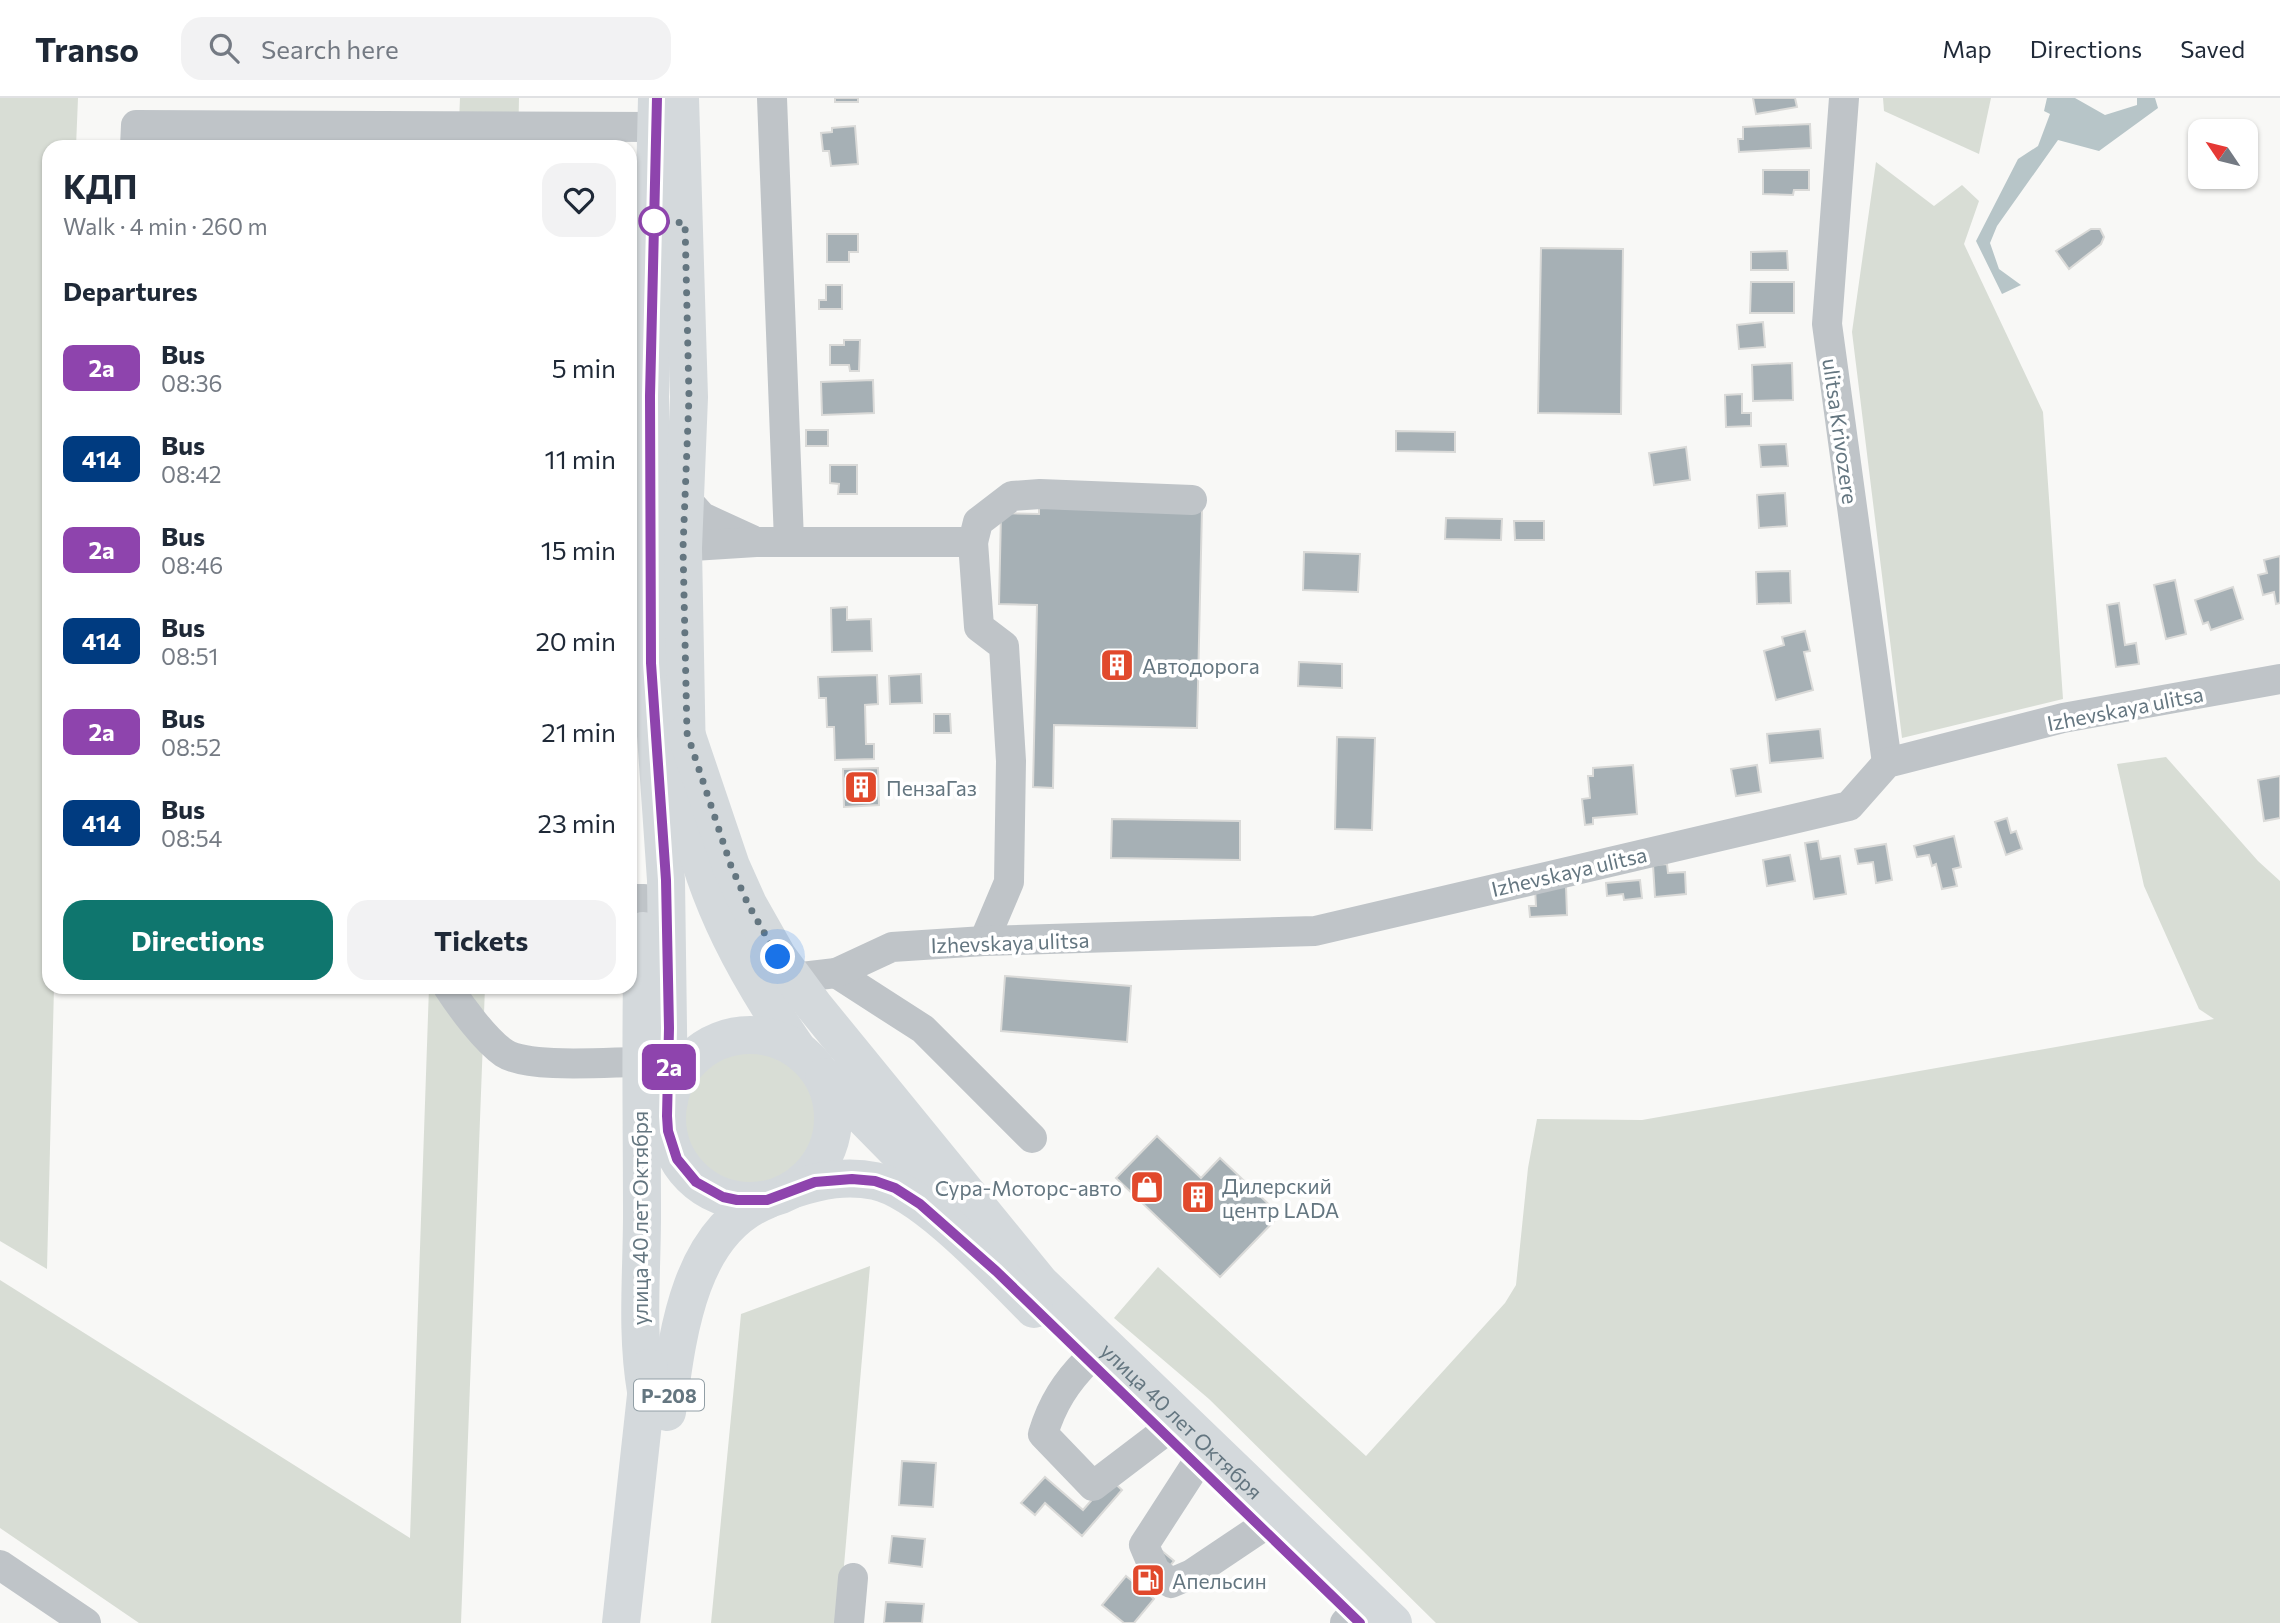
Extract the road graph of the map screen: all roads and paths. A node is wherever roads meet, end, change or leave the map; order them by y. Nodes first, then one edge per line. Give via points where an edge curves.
1 (680, 98) edge
2 (772, 98) edge
3 (1844, 98) edge
4 (657, 112) edge
5 (421, 137) edge
6 (135, 140) edge
7 (640, 338) edge
8 (685, 498) junction
9 (1192, 499) dead end
10 (789, 541) junction
11 (756, 542) junction
12 (973, 542) junction
13 (654, 555) edge
14 (683, 600) junction
15 (2280, 679) edge
16 (671, 735) junction
17 (1887, 763) junction
18 (637, 899) edge
19 (984, 941) junction
20 (836, 973) junction
21 (804, 992) junction
22 (453, 994) edge
23 (808, 1060) junction
24 (639, 1062) junction
25 (668, 1116) junction
26 (1032, 1138) dead end
27 (780, 1194) junction
28 (1040, 1283) junction
29 (1088, 1360) junction
30 (646, 1391) junction
31 (1164, 1432) junction
32 (1196, 1463) junction
33 (1262, 1527) junction
34 (0, 1565) edge
35 (853, 1578) dead end
36 (1352, 1620) edge
37 (86, 1623) edge
38 (621, 1623) edge
39 (644, 1623) edge
40 (849, 1623) edge
41 (1392, 1623) edge

1 - 8 main road via 689,397
2 - 10 street
3 - 17 street, ulitsa Krivozere via 1826,324
4 - 5 street
4 - 7 main road
5 - 6 street via 136,125
7 - 13 main road
8 - 11 street via 710,522
8 - 13 main road
9 - 12 street via 1012,496 978,522
10 - 11 street
10 - 12 street
11 - 13 street
11 - 14 street via 719,557
12 - 19 street via 978,627 1004,646 1011,761 1009,882
13 - 14 main road, улица 40 лет Октября
13 - 16 main road via 651,663
14 - 16 main road, улица 40 лет Октября
15 - 17 street, Izhevskaya ulitsa via 2063,718
16 - 18 main road, улица 40 лет Октября / Р-208 via 647,813
16 - 21 main road, улица 40 лет Октября via 748,904
16 - 23 main road, улица 40 лет Октября via 695,850 709,890 762,999
16 - 25 main road, улица 40 лет Октября via 666,880
17 - 19 street, Izhevskaya ulitsa via 1849,806 1315,931
18 - 24 main road, улица 40 лет Октября / Р-208
19 - 20 street, Izhevskaya ulitsa via 892,947
20 - 21 street
20 - 26 street via 923,1029
21 - 23 street
21 - 28 main road, улица 40 лет Октября
22 - 24 street via 505,1054 548,1063
23 - 25 main road, улица 40 лет Октября via 771,1037 719,1041 689,1062 673,1087
23 - 27 main road, улица 40 лет Октября via 831,1098 833,1127 820,1162
23 - 28 main road via 956,1210
24 - 30 main road, улица 40 лет Октября / Р-208 via 639,1352
25 - 27 main road, улица 40 лет Октября via 677,1159 696,1182 723,1197 752,1201
25 - 30 main road, улица 40 лет Октября / Р-208 via 666,1250
27 - 29 main road, улица 40 лет Октября via 830,1179 875,1181 895,1188 945,1226
27 - 39 main road, улица 40 лет Октября / Р-208 via 749,1207 720,1233 692,1292 673,1369
28 - 41 main road, улица 40 лет Октября
29 - 31 main road, улица 40 лет Октября
29 - 31 street via 1051,1406 1042,1433 1093,1486
30 - 38 main road, улица 40 лет Октября / Р-208
31 - 32 main road, улица 40 лет Октября
32 - 33 main road, улица 40 лет Октября
32 - 33 street via 1144,1545 1155,1571 1171,1583
33 - 36 main road, улица 40 лет Октября
34 - 37 street
35 - 40 street

